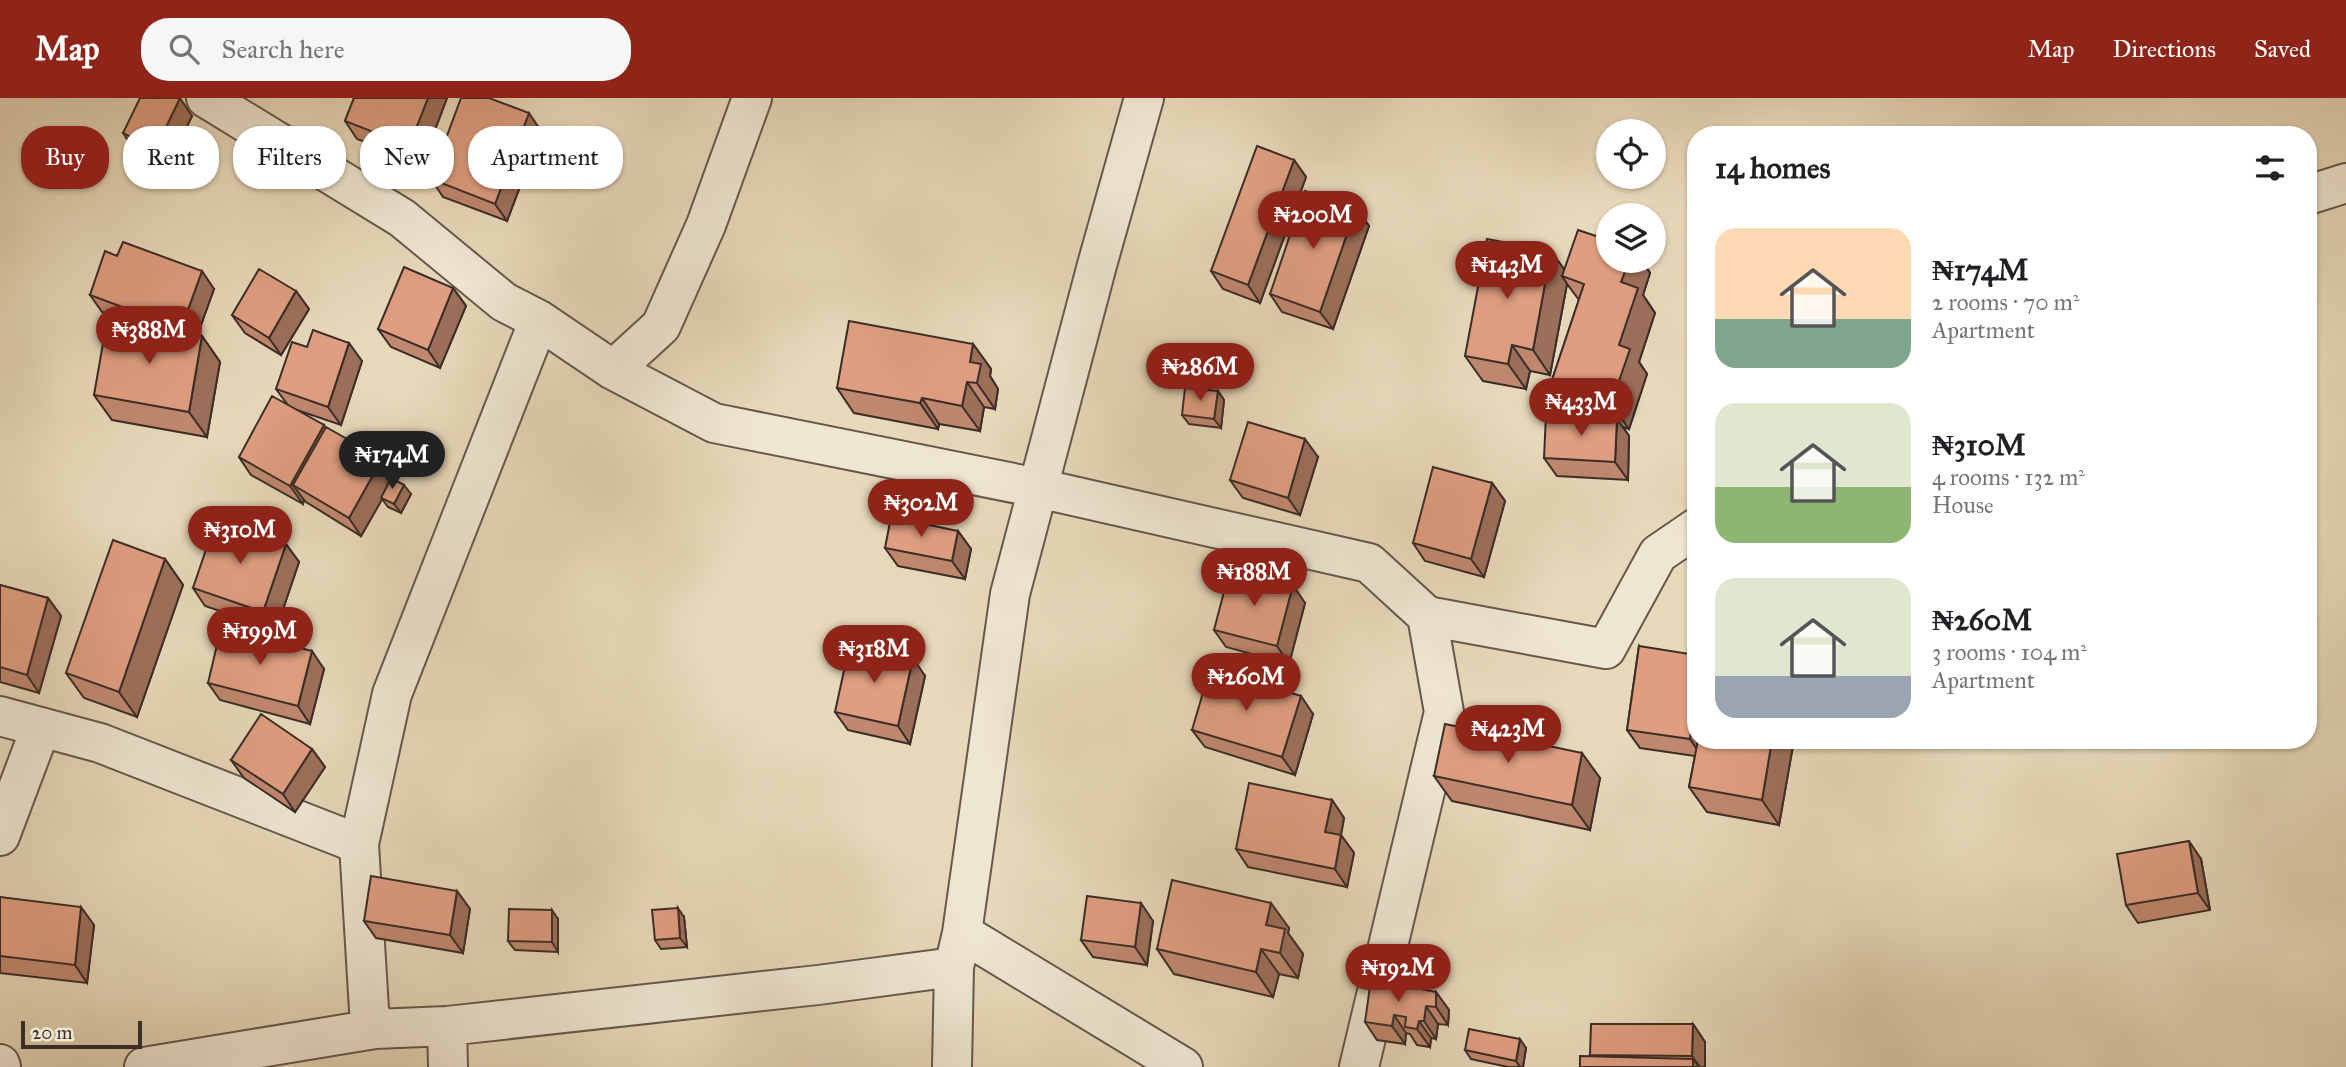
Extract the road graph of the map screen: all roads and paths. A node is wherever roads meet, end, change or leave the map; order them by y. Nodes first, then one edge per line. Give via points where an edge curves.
1 (206, 98) edge
2 (752, 98) edge
3 (1144, 98) edge
4 (2346, 183) edge
5 (2317, 192) edge
6 (539, 320) junction
7 (613, 370) junction
8 (1038, 488) junction
9 (1687, 534) edge
10 (1427, 616) junction
11 (0, 716) edge
12 (41, 727) junction
13 (0, 836) edge
14 (359, 844) junction
15 (958, 950) junction
16 (447, 1026) junction
17 (375, 1029) junction
18 (144, 1067) edge
19 (448, 1067) edge
20 (952, 1067) edge
21 (1183, 1067) edge
22 (1359, 1067) edge

1 - 6 street via 402,218 504,302
2 - 7 street via 706,225 660,326
3 - 8 street
4 - 5 street
6 - 7 street
6 - 14 street via 392,694
7 - 8 street via 714,423
8 - 10 street via 1369,563
8 - 15 street via 1010,594
9 - 10 street via 1657,554 1606,649
10 - 22 street via 1444,712
11 - 12 street
12 - 13 street
12 - 14 street via 100,743
14 - 17 street via 369,1010
15 - 16 street via 818,985
15 - 20 street
15 - 21 street
16 - 17 street
16 - 19 street
17 - 18 street

